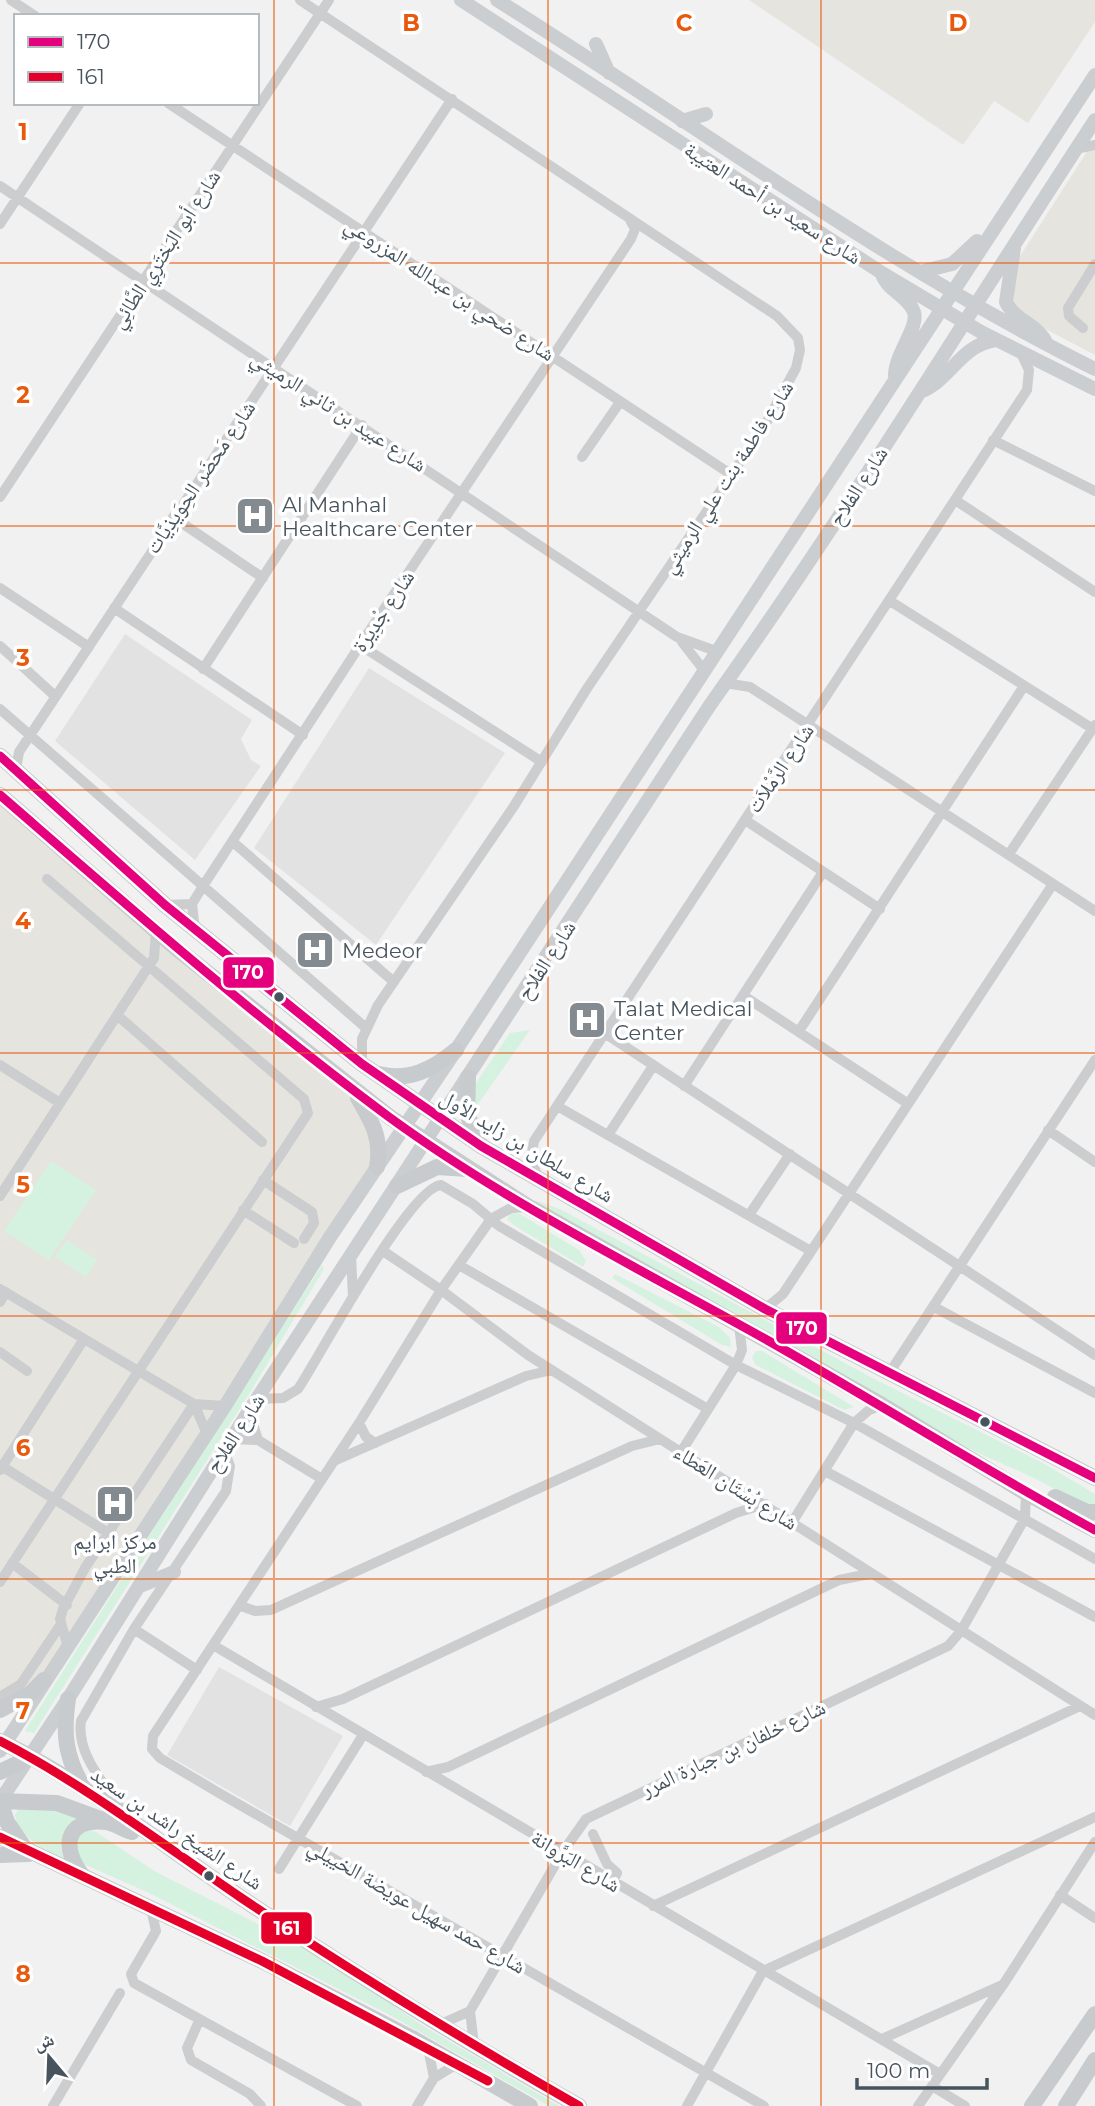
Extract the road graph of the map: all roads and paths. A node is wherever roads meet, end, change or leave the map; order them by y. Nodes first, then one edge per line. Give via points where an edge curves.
1 (11, 0) edge
2 (300, 0) edge
3 (329, 0) edge
4 (461, 0) edge
5 (497, 0) edge
6 (320, 13) junction
7 (32, 14) edge
8 (596, 44) dead end
9 (610, 74) junction
10 (1095, 75) edge
11 (452, 99) junction
12 (79, 105) edge
13 (171, 105) edge
14 (706, 114) dead end
15 (1095, 120) edge
16 (682, 121) junction
17 (1095, 145) edge
18 (233, 146) junction
19 (1075, 150) junction
20 (0, 186) edge
21 (18, 198) junction
22 (626, 215) junction
23 (0, 224) edge
24 (993, 231) junction
25 (363, 232) junction
26 (1013, 247) junction
27 (1095, 264) edge
28 (920, 272) junction
29 (881, 273) junction
30 (143, 282) junction
31 (953, 291) junction
32 (975, 305) junction
33 (941, 309) junction
34 (964, 322) junction
35 (1083, 328) dead end
36 (996, 340) junction
37 (1047, 346) junction
38 (1020, 352) junction
39 (552, 356) junction
40 (274, 368) junction
41 (1095, 369) edge
42 (895, 378) junction
43 (1095, 389) edge
44 (919, 392) junction
45 (620, 402) junction
46 (362, 425) junction
47 (993, 440) junction
48 (582, 457) dead end
49 (732, 475) junction
50 (1095, 491) edge
51 (462, 492) junction
52 (0, 497) edge
53 (955, 500) junction
54 (173, 517) junction
55 (263, 578) junction
56 (0, 588) edge
57 (1095, 592) edge
58 (890, 601) junction
59 (114, 608) junction
60 (640, 612) junction
61 (677, 637) junction
62 (360, 645) junction
63 (0, 646) edge
64 (89, 647) junction
65 (716, 651) junction
66 (737, 666) junction
67 (203, 669) junction
68 (703, 669) junction
69 (725, 683) junction
70 (1024, 686) junction
71 (750, 687) junction
72 (55, 696) junction
73 (0, 709) edge
74 (809, 725) junction
75 (1094, 727) edge
76 (30, 735) junction
77 (303, 735) junction
78 (10, 759) edge
79 (542, 762) junction
80 (3, 800) edge
81 (945, 812) junction
82 (745, 820) junction
83 (233, 842) junction
84 (1009, 854) junction
85 (823, 872) junction
86 (47, 879) dead end
87 (1052, 884) junction
88 (203, 886) junction
89 (192, 904) junction
90 (165, 905) junction
91 (880, 909) junction
92 (1095, 911) edge
93 (195, 929) junction
94 (156, 930) junction
95 (176, 948) junction
96 (151, 963) junction
97 (394, 982) junction
98 (744, 996) junction
99 (117, 1015) junction
100 (366, 1028) junction
101 (799, 1031) junction
102 (606, 1034) junction
103 (456, 1051) junction
104 (1095, 1060) edge
105 (0, 1065) edge
106 (653, 1066) junction
107 (368, 1069) junction
108 (468, 1077) junction
109 (684, 1086) junction
110 (353, 1090) junction
111 (60, 1103) junction
112 (907, 1103) junction
113 (419, 1105) junction
114 (557, 1106) junction
115 (442, 1119) junction
116 (405, 1127) junction
117 (1048, 1130) junction
118 (608, 1135) junction
119 (427, 1141) junction
120 (262, 1142) dead end
121 (481, 1146) junction
122 (790, 1154) junction
123 (1095, 1162) edge
124 (377, 1167) junction
125 (473, 1171) junction
126 (263, 1180) junction
127 (543, 1182) junction
128 (397, 1186) junction
129 (850, 1192) junction
130 (0, 1196) edge
131 (530, 1207) junction
132 (243, 1210) junction
133 (748, 1215) junction
134 (491, 1219) junction
135 (383, 1251) junction
136 (811, 1251) junction
137 (351, 1256) junction
138 (459, 1265) junction
139 (961, 1265) junction
140 (441, 1290) junction
141 (3, 1291) edge
142 (783, 1294) junction
143 (352, 1297) junction
144 (0, 1302) edge
145 (934, 1307) junction
146 (765, 1309) junction
147 (786, 1319) junction
148 (739, 1325) junction
149 (84, 1339) junction
150 (0, 1352) edge
151 (528, 1355) junction
152 (1095, 1355) edge
153 (736, 1365) junction
154 (552, 1370) junction
155 (27, 1371) dead end
156 (139, 1371) junction
157 (890, 1372) junction
158 (526, 1376) junction
159 (1095, 1393) edge
160 (257, 1399) junction
161 (194, 1404) junction
162 (882, 1405) junction
163 (225, 1406) junction
164 (708, 1409) junction
165 (248, 1411) junction
166 (359, 1423) junction
167 (854, 1423) junction
168 (640, 1426) junction
169 (206, 1434) junction
170 (660, 1439) junction
171 (258, 1440) junction
172 (374, 1443) junction
173 (227, 1445) junction
174 (632, 1446) junction
175 (681, 1452) junction
176 (333, 1461) junction
177 (1, 1467) edge
178 (825, 1471) junction
179 (321, 1479) junction
180 (1093, 1480) edge
181 (737, 1487) junction
182 (1019, 1489) junction
183 (54, 1500) junction
184 (765, 1504) junction
185 (1048, 1505) junction
186 (1095, 1512) edge
187 (736, 1513) junction
188 (1025, 1519) junction
189 (793, 1521) junction
190 (1095, 1530) edge
191 (110, 1534) junction
192 (848, 1559) junction
193 (1095, 1559) edge
194 (12, 1563) junction
195 (998, 1566) junction
196 (174, 1572) junction
197 (869, 1574) junction
198 (839, 1580) junction
199 (0, 1582) edge
200 (140, 1586) junction
201 (66, 1605) junction
202 (241, 1606) junction
203 (1095, 1617) edge
204 (61, 1624) junction
205 (134, 1629) junction
206 (961, 1631) junction
207 (67, 1644) junction
208 (214, 1645) junction
209 (197, 1670) junction
210 (44, 1680) junction
211 (1062, 1695) junction
212 (0, 1697) edge
213 (68, 1699) junction
214 (343, 1699) junction
215 (1080, 1706) junction
216 (316, 1707) junction
217 (0, 1710) edge
218 (1095, 1715) edge
219 (1055, 1717) junction
220 (335, 1718) junction
221 (362, 1735) junction
222 (1, 1748) edge
223 (31, 1757) junction
224 (448, 1767) junction
225 (0, 1772) edge
226 (426, 1772) junction
227 (444, 1783) junction
228 (85, 1790) junction
229 (0, 1802) edge
230 (1095, 1817) edge
231 (108, 1822) junction
232 (138, 1829) junction
233 (593, 1834) dead end
234 (0, 1837) edge
235 (298, 1838) junction
236 (1095, 1842) edge
237 (562, 1853) junction
238 (30, 1854) junction
239 (0, 1855) edge
240 (279, 1869) dead end
241 (86, 1879) junction
242 (612, 1883) junction
243 (1060, 1895) junction
244 (653, 1906) junction
245 (150, 1909) junction
246 (1095, 1918) edge
247 (503, 1955) junction
248 (763, 1971) junction
249 (1003, 1984) junction
250 (120, 1993) dead end
251 (470, 2011) junction
252 (1095, 2014) edge
253 (199, 2021) junction
254 (441, 2024) junction
255 (904, 2032) junction
256 (882, 2039) junction
257 (474, 2045) junction
258 (428, 2048) junction
259 (900, 2050) junction
260 (1095, 2060) edge
261 (457, 2064) junction
262 (706, 2073) junction
263 (940, 2074) junction
264 (434, 2078) junction
265 (932, 2086) junction
266 (53, 2106) edge
267 (261, 2106) edge
268 (357, 2106) edge
269 (417, 2106) edge
270 (530, 2106) edge
271 (579, 2106) edge
272 (687, 2106) edge
273 (764, 2106) edge
274 (918, 2106) edge
275 (965, 2106) edge
276 (1032, 2106) edge
277 (1066, 2106) edge

1 - 7 street
2 - 6 street, شارع فاطمة بنت علي الرميثي
3 - 6 street, شارع أبو البَختَرِي الطَّائِي
4 - 29 main road, شارع سعيد بن أحمد العتيبة
5 - 9 main road, شارع سعيد بن أحمد العتيبة
6 - 11 street, شارع فاطمة بنت علي الرميثي
6 - 18 street, شارع أبو البَختَرِي الطَّائِي
8 - 9 main road
9 - 16 main road, شارع سعيد بن أحمد العتيبة
10 - 24 main road, شارع الفلاح
11 - 22 street, شارع فاطمة بنت علي الرميثي
11 - 25 street, شارع مَحضَر الحِوَيذِيَّات
12 - 21 street
13 - 18 street, شارع ضحي بن عبدالله المزروعي
14 - 16 main road
15 - 19 main road, شارع الفلاح
16 - 28 main road, شارع سعيد بن أحمد العتيبة
17 - 19 street
18 - 25 street, شارع ضحي بن عبدالله المزروعي
18 - 30 street, شارع أبو البَختَرِي الطَّائِي
19 - 26 main road, شارع الفلاح
20 - 21 street, شارع عبيد بن ثاني الرميثي
21 - 23 street
21 - 30 street, شارع عبيد بن ثاني الرميثي
22 - 39 street, شارع جْدِيرَة via 635,233
22 - 49 street, شارع فاطمة بنت علي الرميثي via 777,316 798,338 796,368
24 - 28 main road via 952,264
24 - 31 main road, شارع الفلاح
25 - 39 street, شارع ضحي بن عبدالله المزروعي
25 - 40 street, شارع مَحضَر الحِوَيذِيَّات
26 - 32 main road, شارع الفلاح
26 - 37 main road via 1006,302 1012,312 1040,332
27 - 35 street via 1068,309 1069,316
28 - 31 main road, شارع سعيد بن أحمد العتيبة
29 - 33 main road, شارع سعيد بن أحمد العتيبة
29 - 42 main road via 915,316 897,359
30 - 40 street, شارع عبيد بن ثاني الرميثي
30 - 52 street, شارع أبو البَختَرِي الطَّائِي
31 - 32 main road, شارع سعيد بن أحمد العتيبة
31 - 33 main road, شارع الفلاح
32 - 34 main road, شارع الفلاح
32 - 37 main road, شارع سعيد بن أحمد العتيبة
33 - 34 main road, شارع سعيد بن أحمد العتيبة
33 - 42 main road, شارع الفلاح
34 - 36 main road, شارع سعيد بن أحمد العتيبة
34 - 44 main road, شارع الفلاح
36 - 38 main road, شارع سعيد بن أحمد العتيبة
36 - 44 main road via 970,348 940,380
37 - 41 main road, شارع سعيد بن أحمد العتيبة
38 - 43 main road, شارع سعيد بن أحمد العتيبة
38 - 47 street, شارع الرَّمْلاَت via 1030,380
39 - 45 street, شارع ضحي بن عبدالله المزروعي
39 - 51 street, شارع جْدِيرَة
40 - 46 street, شارع عبيد بن ثاني الرميثي
40 - 54 street, شارع مَحضَر الحِوَيذِيَّات
42 - 65 main road, شارع الفلاح
44 - 66 main road, شارع الفلاح
45 - 48 street
45 - 49 street, شارع ضحي بن عبدالله المزروعي
46 - 51 street, شارع عبيد بن ثاني الرميثي
46 - 55 street
47 - 50 street
47 - 53 street, شارع الرَّمْلاَت
49 - 60 street, شارع فاطمة بنت علي الرميثي
51 - 60 street, شارع عبيد بن ثاني الرميثي
51 - 62 street, شارع جْدِيرَة
53 - 57 street
53 - 58 street, شارع الرَّمْلاَت
54 - 55 street
54 - 59 street, شارع مَحضَر الحِوَيذِيَّات
55 - 67 street
56 - 64 street
58 - 70 street
58 - 74 street, شارع الرَّمْلاَت
59 - 64 street, شارع مَحضَر الحِوَيذِيَّات
59 - 67 street
60 - 61 street, شارع عبيد بن ثاني الرميثي
60 - 79 street, شارع فاطمة بنت علي الرميثي
61 - 65 street, شارع عبيد بن ثاني الرميثي
61 - 68 street, شارع عبيد بن ثاني الرميثي
62 - 77 street, شارع جْدِيرَة
62 - 79 street
63 - 72 street
64 - 72 street, شارع مَحضَر الحِوَيذِيَّات
65 - 68 main road, شارع الفلاح
66 - 69 main road, شارع الفلاح
66 - 71 street
67 - 77 street
68 - 103 main road, شارع الفلاح
69 - 71 street
69 - 108 main road, شارع الفلاح
70 - 75 street
70 - 81 street
71 - 74 street
72 - 76 street, شارع مَحضَر الحِوَيذِيَّات
73 - 76 street
74 - 81 street
74 - 82 street, شارع الرَّمْلاَت
75 - 84 street
76 - 78 street, شارع مَحضَر الحِوَيذِيَّات
76 - 88 street
77 - 83 street, شارع جْدِيرَة
78 - 90 main road, شارع سلطان بن زايد الأول
79 - 97 street, شارع فاطمة بنت علي الرميثي
80 - 94 main road
81 - 84 street
81 - 91 street
82 - 85 street
82 - 102 street, شارع الرَّمْلاَت
83 - 88 street, شارع جْدِيرَة
83 - 97 street
84 - 87 street
85 - 91 street
85 - 98 street
86 - 96 street
87 - 92 street
87 - 112 street
88 - 89 street, شارع جْدِيرَة
88 - 100 street
89 - 90 street
89 - 93 street
90 - 93 main road, شارع سلطان بن زايد الأول
91 - 101 street
93 - 107 main road, شارع سلطان بن زايد الأول
94 - 95 main road
94 - 96 street
95 - 96 street
95 - 110 main road
96 - 99 street
96 - 126 street via 308,1108 307,1117
97 - 100 street, شارع فاطمة بنت علي الرميثي
98 - 101 street
98 - 109 street
99 - 111 street
99 - 120 street
100 - 107 street, شارع فاطمة بنت علي الرميثي
101 - 112 street
102 - 106 street
102 - 114 street, شارع الرَّمْلاَت
103 - 107 main road via 414,1075 400,1077
103 - 113 main road, شارع الفلاح
104 - 117 street
105 - 111 street
106 - 109 street
106 - 118 street
107 - 113 main road, شارع سلطان بن زايد الأول
108 - 115 main road, شارع الفلاح
108 - 121 main road via 467,1114
109 - 122 street
110 - 116 main road
110 - 124 main road via 377,1132
111 - 130 street
112 - 129 street
113 - 115 main road, شارع سلطان بن زايد الأول
113 - 116 main road, شارع الفلاح
114 - 118 street
114 - 127 street, شارع الرَّمْلاَت via 531,1150 533,1168
115 - 119 main road, شارع الفلاح
115 - 121 main road, شارع سلطان بن زايد الأول
116 - 119 main road
116 - 124 main road, شارع الفلاح
117 - 123 street
117 - 139 street
118 - 133 street
119 - 125 main road
119 - 128 main road, شارع الفلاح
121 - 127 main road, شارع سلطان بن زايد الأول
122 - 129 street
122 - 133 street
124 - 163 main road, شارع الفلاح
125 - 128 main road via 437,1167
125 - 131 main road
126 - 132 street
126 - 132 street via 312,1212 314,1223 299,1241
127 - 146 main road, شارع سلطان بن زايد الأول
128 - 137 main road, شارع الفلاح
129 - 136 street
129 - 139 street
131 - 134 street via 511,1208
131 - 148 main road
132 - 156 street
133 - 136 street
134 - 135 street via 452,1190 435,1186 425,1192
134 - 138 street, شارع حمد سهيل عويضة الخييلي
134 - 153 street
135 - 140 street, شارع بُسْتَان العَطاء
135 - 143 street
136 - 142 street
137 - 143 street
137 - 160 main road, شارع الفلاح
138 - 140 street, شارع حمد سهيل عويضة الخييلي
138 - 164 street
139 - 145 street
139 - 152 street
140 - 151 street, شارع بُسْتَان العَطاء
140 - 166 street, شارع حمد سهيل عويضة الخييلي
141 - 144 street
141 - 149 street
142 - 146 street
142 - 147 street
143 - 160 street via 298,1389 283,1398
145 - 157 street
145 - 159 street
146 - 147 main road, شارع سلطان بن زايد الأول
147 - 157 main road, شارع سلطان بن زايد الأول
148 - 153 street via 742,1350
148 - 162 main road
149 - 156 street
149 - 177 street
150 - 155 street
151 - 154 street, شارع بُسْتَان العَطاء
151 - 158 street
153 - 164 street
153 - 167 street
154 - 158 street
154 - 168 street, شارع بُسْتَان العَطاء
156 - 161 street
156 - 183 street
157 - 180 main road, شارع سلطان بن زايد الأول
158 - 172 street
160 - 165 main road, شارع الفلاح
161 - 163 street
161 - 169 street
161 - 191 street
162 - 167 street
162 - 182 main road
163 - 169 main road, شارع الفلاح
164 - 175 street
165 - 171 street
165 - 173 main road, شارع الفلاح
166 - 172 street
166 - 176 street, شارع حمد سهيل عويضة الخييلي
167 - 178 street
167 - 188 street
168 - 170 street, شارع بُسْتَان العَطاء
168 - 174 street
169 - 207 main road, شارع الفلاح
170 - 174 street
170 - 175 street, شارع بُسْتَان العَطاء
171 - 173 street
171 - 179 street
172 - 176 street
173 - 196 street via 226,1491
173 - 200 main road, شارع الفلاح
174 - 202 street via 271,1610
175 - 181 street, شارع بُسْتَان العَطاء
176 - 179 street, شارع حمد سهيل عويضة الخييلي
177 - 183 street
178 - 189 street
178 - 195 street
179 - 202 street, شارع حمد سهيل عويضة الخييلي
181 - 184 street, شارع بُسْتَان العَطاء
181 - 187 street via 741,1500
182 - 185 main road
182 - 186 main road via 1031,1487
182 - 188 street, شارع خلفان بن جبارة المرر
183 - 191 street
183 - 194 street
184 - 187 street
184 - 189 street, شارع بُسْتَان العَطاء
185 - 188 street
185 - 190 main road
187 - 214 street
188 - 193 street
188 - 195 street, شارع خلفان بن جبارة المرر
189 - 192 street, شارع بُسْتَان العَطاء
191 - 201 street
192 - 197 street, شارع بُسْتَان العَطاء
192 - 198 street
194 - 199 street
194 - 201 street
195 - 203 street
195 - 206 street, شارع خلفان بن جبارة المرر
196 - 200 main road
196 - 205 street
197 - 198 street
197 - 206 street, شارع بُسْتَان العَطاء
198 - 224 street
200 - 213 main road, شارع الفلاح
201 - 204 street
202 - 208 street, شارع حمد سهيل عويضة الخييلي
204 - 207 street
204 - 212 street via 21,1685
205 - 209 street
205 - 232 street via 84,1712 79,1730 88,1759
206 - 211 street, شارع بُسْتَان العَطاء
206 - 237 street, شارع خلفان بن جبارة المرر via 943,1650 592,1814
207 - 210 main road, شارع الفلاح
208 - 209 street, شارع حمد سهيل عويضة الخييلي
208 - 216 street, شارع البَرَّوانة
209 - 235 street, شارع حمد سهيل عويضة الخييلي via 153,1736 154,1752
210 - 217 main road
210 - 222 main road, شارع الفلاح
211 - 215 street, شارع بُسْتَان العَطاء
211 - 219 street
213 - 223 main road, شارع الفلاح
213 - 228 main road via 66,1750
214 - 216 street
214 - 220 street
215 - 218 street, شارع بُسْتَان العَطاء
215 - 219 street
216 - 220 street, شارع البَرَّوانة
219 - 244 street
220 - 221 street, شارع البَرَّوانة
221 - 226 street, شارع البَرَّوانة
221 - 235 street
222 - 223 main road, شارع الشيخ راشد بن سعيد
223 - 225 main road
223 - 228 main road, شارع الشيخ راشد بن سعيد
223 - 229 main road, شارع الفلاح
224 - 226 street
224 - 227 street
226 - 227 street, شارع البَرَّوانة
227 - 237 street, شارع البَرَّوانة
228 - 232 main road, شارع الشيخ راشد بن سعيد
229 - 231 main road via 57,1803
229 - 238 main road via 7,1822
230 - 248 street
231 - 232 main road via 126,1831
231 - 241 main road via 87,1824 69,1837 69,1855
232 - 254 main road, شارع الشيخ راشد بن سعيد
233 - 242 street via 607,1864 617,1873
234 - 238 main road
235 - 240 street
235 - 247 street, شارع حمد سهيل عويضة الخييلي
236 - 243 street
237 - 242 street, شارع البَرَّوانة
237 - 247 street, شارع خلفان بن جبارة المرر
238 - 239 main road
238 - 241 main road
241 - 245 main road
242 - 244 street, شارع البَرَّوانة
243 - 246 street
243 - 249 street
244 - 248 street, شارع البَرَّوانة
245 - 253 street via 156,1931 131,1977
245 - 258 main road via 262,1961
247 - 251 street, شارع خلفان بن جبارة المرر
247 - 262 street, شارع حمد سهيل عويضة الخييلي
248 - 256 street, شارع البَرَّوانة
248 - 262 street
249 - 255 street
249 - 263 street
250 - 266 street
251 - 254 street
251 - 257 street
252 - 276 main road
253 - 267 street via 187,2055 250,2094
253 - 268 street
254 - 257 main road, شارع الشيخ راشد بن سعيد
255 - 256 street
255 - 259 street
256 - 259 street, شارع البَرَّوانة
257 - 271 main road, شارع الشيخ راشد بن سعيد
258 - 261 main road
258 - 264 street
259 - 263 street, شارع البَرَّوانة
260 - 277 main road
261 - 264 street
261 - 270 main road
262 - 272 street
262 - 273 street, شارع حمد سهيل عويضة الخييلي
263 - 265 street
264 - 269 street
265 - 274 street
265 - 275 street

